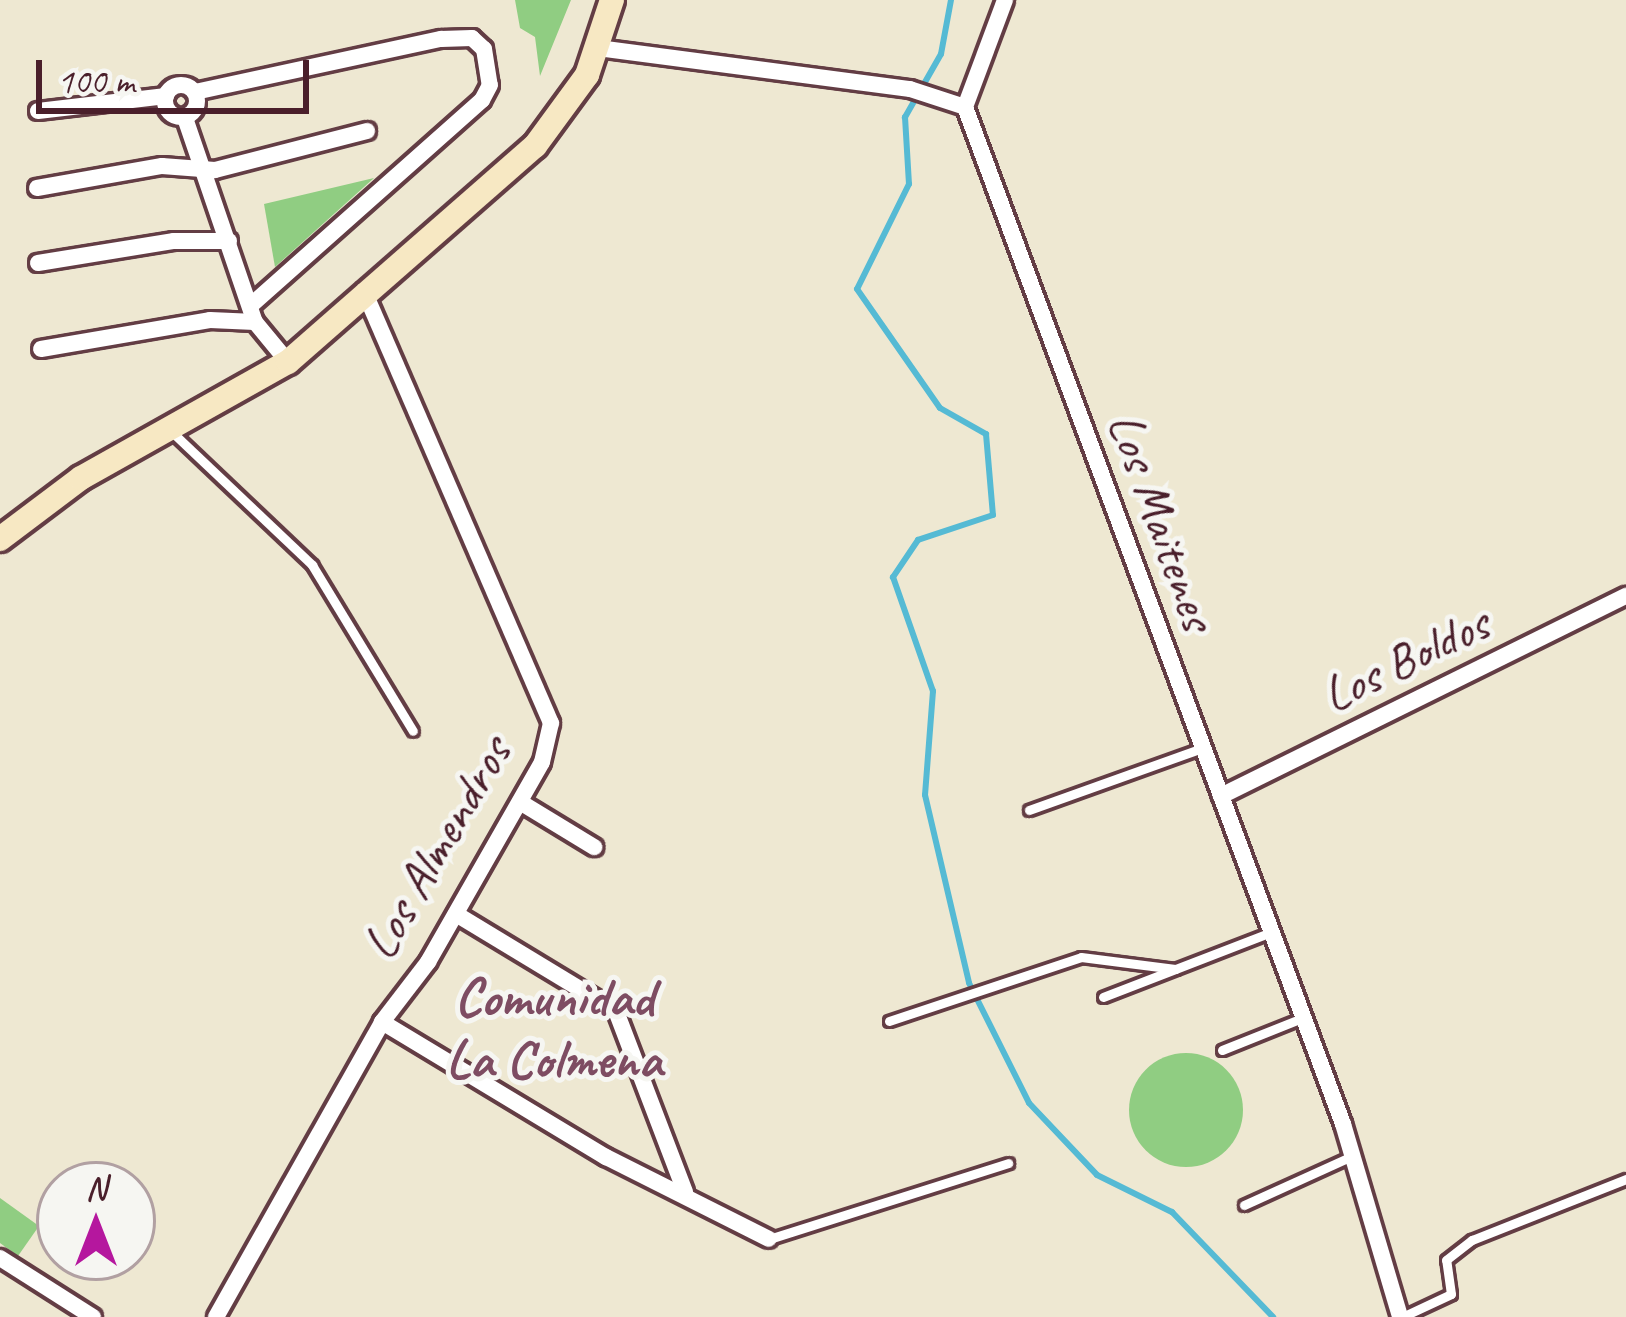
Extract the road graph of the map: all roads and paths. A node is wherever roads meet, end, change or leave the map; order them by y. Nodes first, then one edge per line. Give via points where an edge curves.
1 (611, 0) edge
2 (1005, 0) edge
3 (598, 48) junction
4 (195, 92) junction
5 (166, 96) junction
6 (965, 106) junction
7 (38, 111) dead end
8 (185, 118) junction
9 (367, 131) dead end
10 (205, 172) junction
11 (37, 188) dead end
12 (229, 241) junction
13 (38, 263) dead end
14 (364, 291) junction
15 (254, 312) junction
16 (41, 350) dead end
17 (288, 362) junction
18 (171, 431) junction
19 (0, 539) edge
20 (1626, 596) edge
21 (413, 731) dead end
22 (1202, 748) junction
23 (1221, 796) junction
24 (520, 802) junction
25 (1029, 810) dead end
26 (594, 847) dead end
27 (456, 914) junction
28 (1269, 932) junction
29 (1175, 969) junction
30 (1103, 997) dead end
31 (1302, 1018) junction
32 (889, 1021) dead end
33 (382, 1022) junction
34 (1222, 1050) dead end
35 (1352, 1156) junction
36 (1008, 1163) dead end
37 (1626, 1179) edge
38 (685, 1192) junction
39 (1244, 1205) dead end
40 (769, 1239) joint
41 (0, 1258) edge
42 (93, 1317) edge
43 (216, 1317) edge
44 (1401, 1317) edge

1 - 3 main road
2 - 6 street
3 - 6 street via 910,89
3 - 14 main road via 556,124
4 - 5 street via 182,85
4 - 8 street via 197,108
4 - 15 street via 441,39 472,38 484,49 490,85 482,100
5 - 7 street
5 - 8 street via 167,110
6 - 22 street, Los Maitenes
8 - 10 street
9 - 10 street
10 - 11 street via 162,166
10 - 12 street
12 - 13 street via 174,241
12 - 15 street
14 - 17 main road
14 - 24 street, Los Almendros via 550,723 542,762
15 - 16 street
15 - 17 street
17 - 18 main road
18 - 19 main road via 81,478
18 - 21 lane via 312,565
20 - 23 street, Los Boldos
22 - 23 street, Los Maitenes
22 - 25 lane
23 - 28 street, Los Maitenes
24 - 26 street
24 - 27 street, Los Almendros
27 - 33 street, Los Almendros
27 - 38 street via 616,1011
28 - 29 lane
28 - 31 street, Los Maitenes
29 - 30 lane
29 - 32 lane via 1081,957
31 - 34 lane
31 - 35 street, Los Maitenes
33 - 38 street via 606,1157
33 - 43 street, Los Almendros
35 - 39 lane
35 - 44 street, Los Maitenes
36 - 40 lane
37 - 44 lane via 1472,1240 1446,1260 1451,1294
38 - 40 street
41 - 42 street

